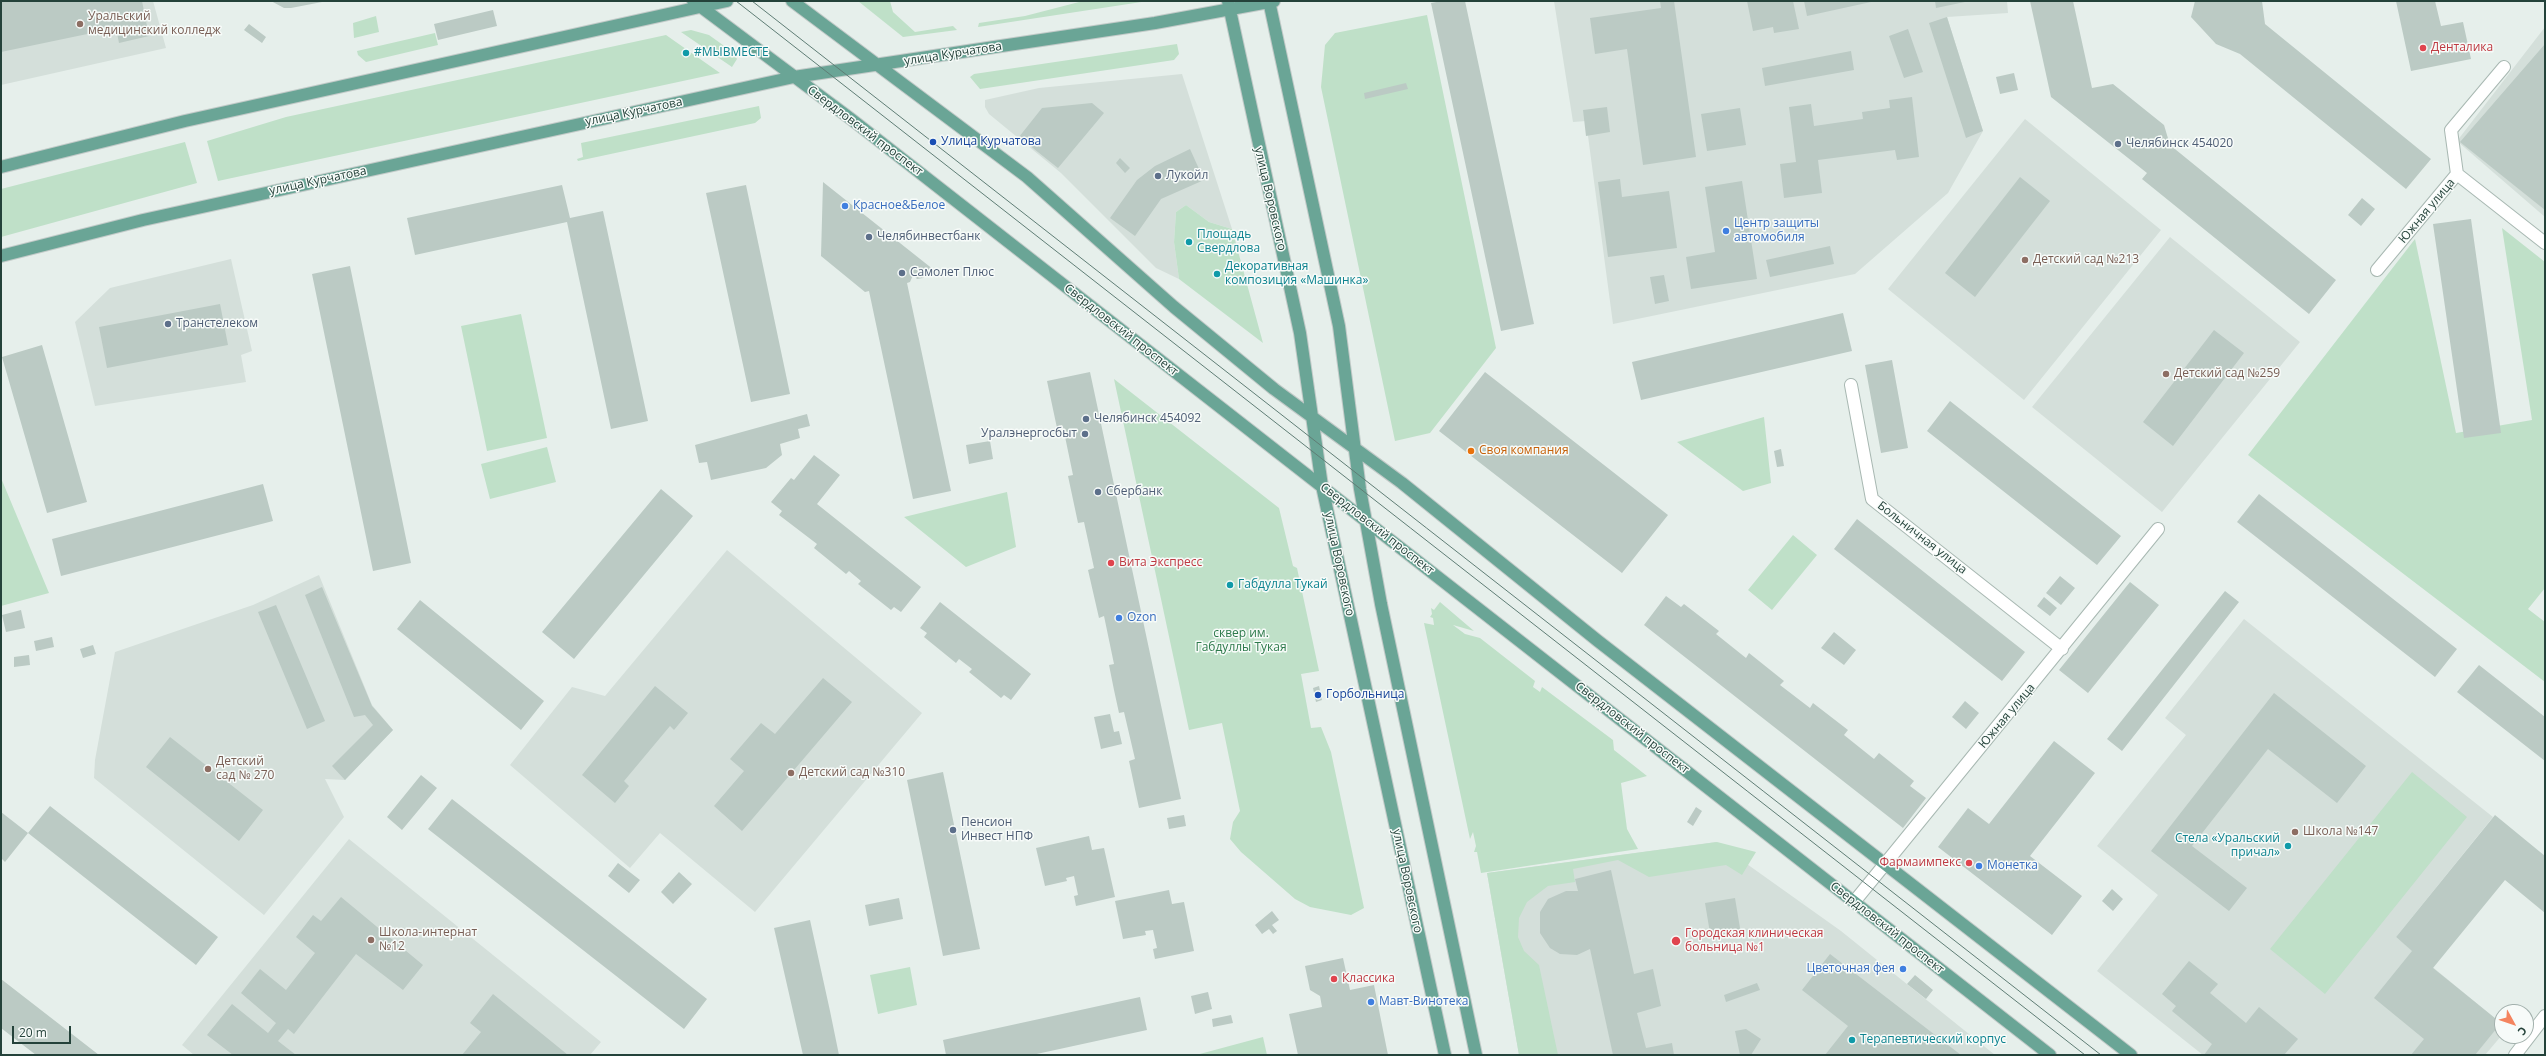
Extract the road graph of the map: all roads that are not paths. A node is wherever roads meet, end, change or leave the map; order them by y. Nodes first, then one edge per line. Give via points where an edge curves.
1 (727, 1) edge
2 (792, 1) edge
3 (1271, 2) edge
4 (697, 4) edge
5 (1229, 6) edge
6 (877, 66) junction
7 (2504, 67) dead end
8 (794, 77) junction
9 (1, 167) edge
10 (2457, 174) junction
11 (2545, 243) edge
12 (1, 256) edge
13 (2376, 270) dead end
14 (1851, 385) dead end
15 (1314, 419) junction
16 (1355, 450) junction
17 (1322, 486) junction
18 (1365, 519) junction
19 (2158, 529) dead end
20 (2062, 649) junction
21 (1886, 864) junction
22 (1854, 902) junction
23 (2545, 1016) edge
24 (1445, 1055) edge
25 (1476, 1055) edge
26 (2050, 1055) edge
27 (2131, 1055) edge
28 (2515, 1055) edge

1 - 4 main road
2 - 6 main road
3 - 5 main road, улица Курчатова
3 - 16 main road via 1339,326
4 - 8 main road, Свердловский проспект
4 - 9 main road via 185,120
5 - 6 main road, улица Курчатова
5 - 15 main road, улица Воровского via 1300,333
6 - 8 main road, улица Курчатова
6 - 15 main road via 935,106 1027,176 1174,307
7 - 10 street, Южная улица via 2451,130
8 - 12 main road, улица Курчатова via 143,220
8 - 17 main road, Свердловский проспект
10 - 11 street
10 - 13 street, Южная улица
14 - 20 street, Больничная улица via 1872,499
15 - 16 main road
15 - 17 main road, улица Воровского
16 - 18 main road
16 - 21 main road via 1402,483 1605,646
17 - 18 main road, Свердловский проспект
17 - 24 main road, улица Воровского
18 - 22 main road, Свердловский проспект
18 - 25 main road
19 - 20 street, Южная улица
20 - 21 street, Южная улица
21 - 22 street, Южная улица
21 - 27 main road
22 - 26 main road, Свердловский проспект
23 - 28 street

